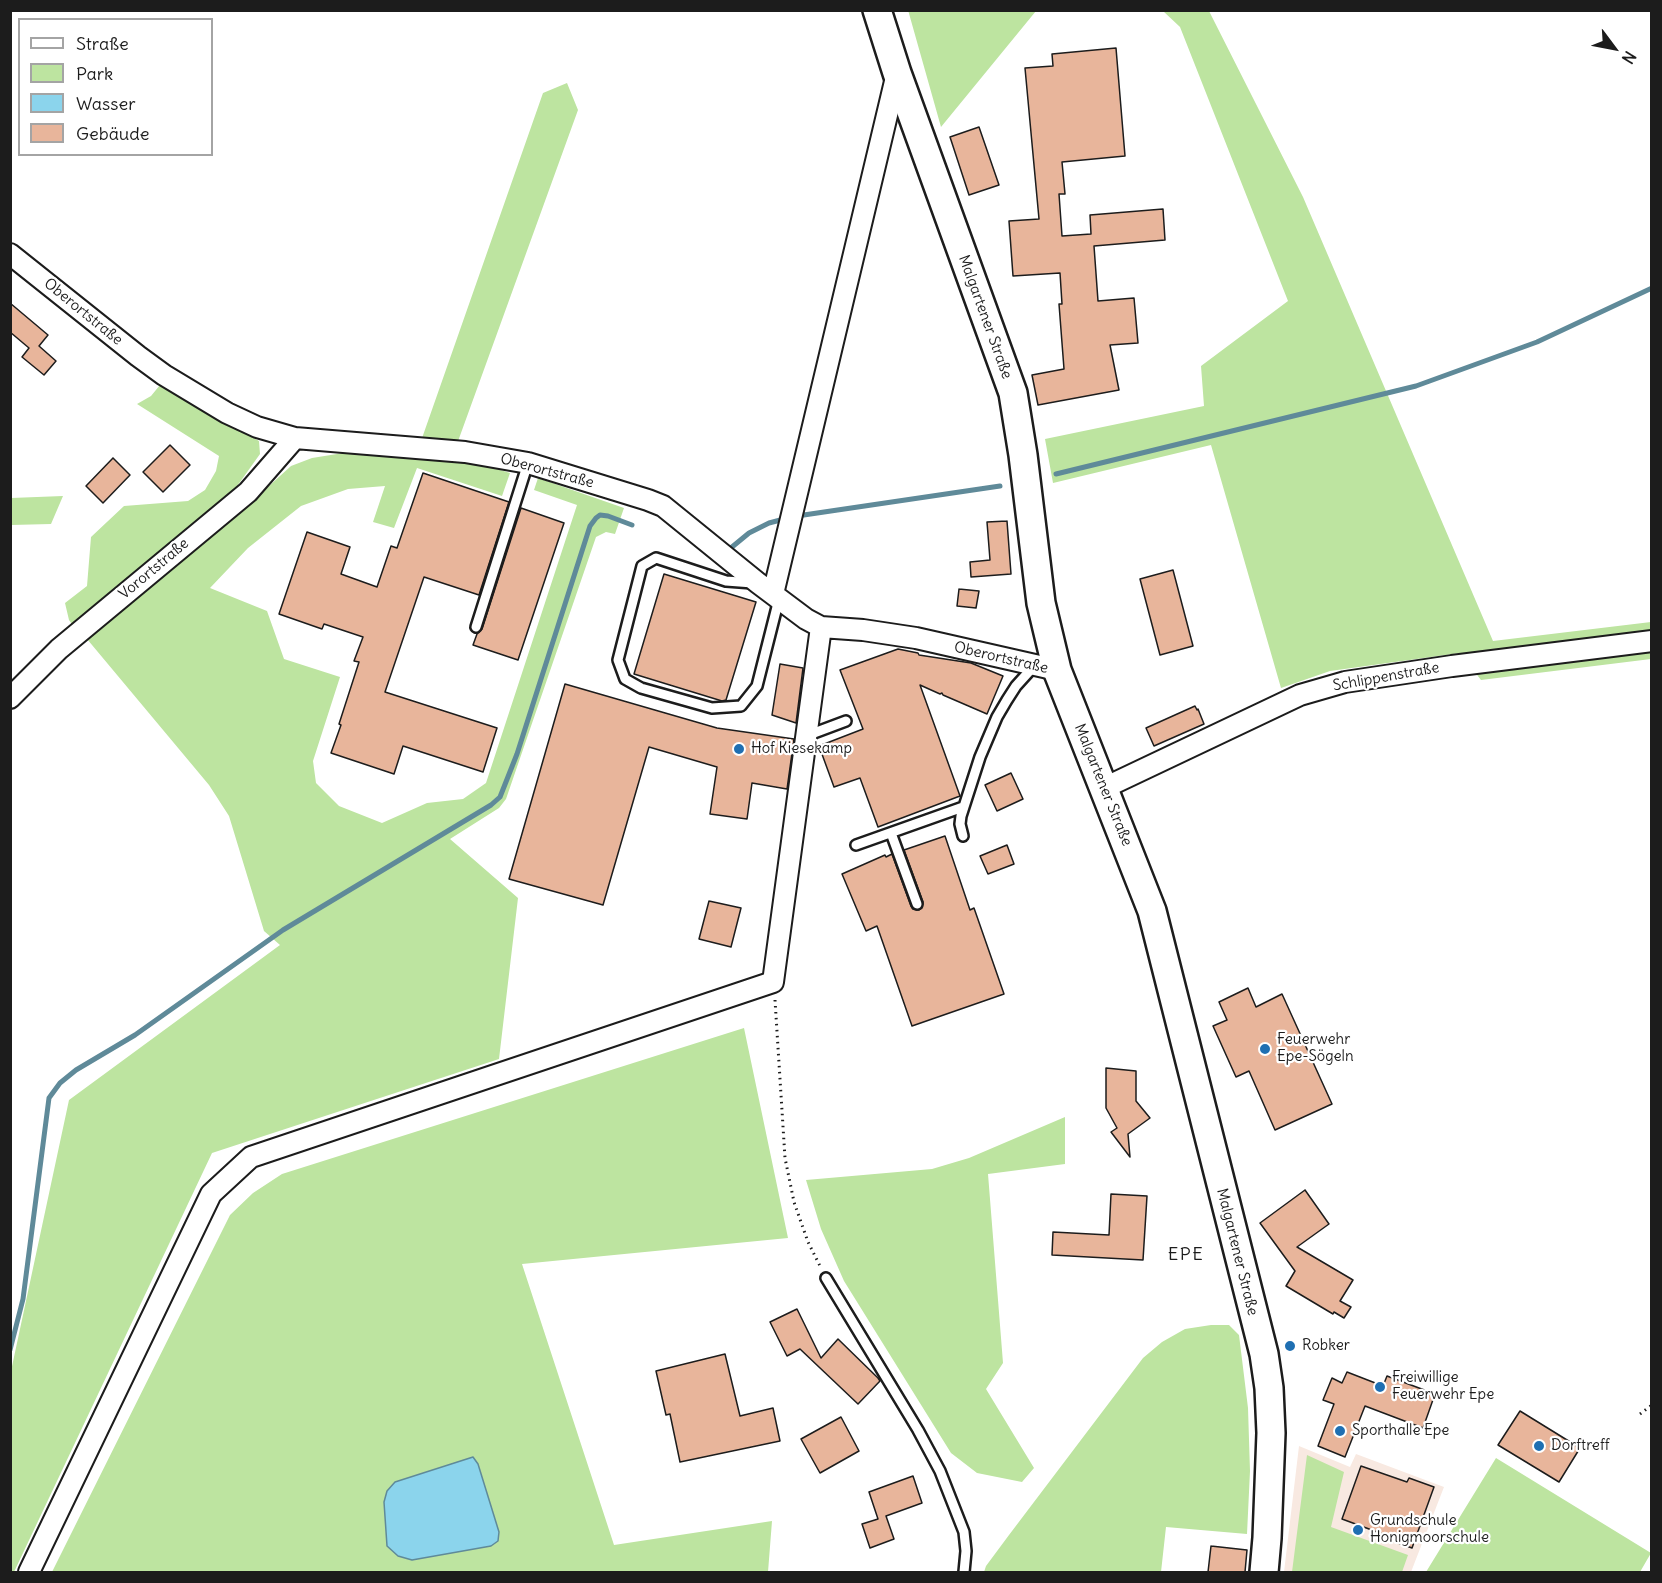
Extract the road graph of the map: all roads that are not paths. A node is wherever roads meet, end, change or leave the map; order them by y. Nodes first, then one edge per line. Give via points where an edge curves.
1 (877, 10) edge
2 (897, 73) junction
3 (10, 254) edge
4 (296, 438) junction
5 (528, 463) junction
6 (770, 592) junction
7 (476, 627) dead end
8 (821, 627) junction
9 (1652, 641) edge
10 (1046, 668) junction
11 (10, 698) edge
12 (846, 721) dead end
13 (806, 736) junction
14 (1104, 789) junction
15 (963, 807) junction
16 (891, 833) junction
17 (963, 836) dead end
18 (856, 845) dead end
19 (917, 904) dead end
20 (826, 1278) road end
21 (32, 1568) edge
22 (964, 1572) edge
23 (1264, 1572) edge

1 - 2 street, Malgartener Straße
2 - 6 street
2 - 10 street, Malgartener Straße via 1012,393 1023,455
3 - 4 street, Oberortstraße via 164,375 227,413
4 - 5 street, Oberortstraße via 465,452
4 - 11 street, Vorortstraße via 248,492 58,648
5 - 6 street, Oberortstraße via 663,506
5 - 7 lane
6 - 6 lane via 656,558 642,566 618,660 625,679 642,688 712,708 741,706 757,686
6 - 8 street, Oberortstraße
8 - 10 street, Oberortstraße via 916,638
8 - 13 street
9 - 14 street, Schlippenstraße via 1346,682 1300,695
10 - 14 street, Malgartener Straße
10 - 15 lane via 1016,686 997,717
12 - 13 lane
13 - 21 street via 773,982 251,1157 211,1194
14 - 23 street, Malgartener Straße via 1152,911 1264,1354 1271,1433
15 - 16 lane
15 - 17 lane
16 - 18 lane
16 - 19 lane
20 - 22 lane via 940,1471 964,1532

